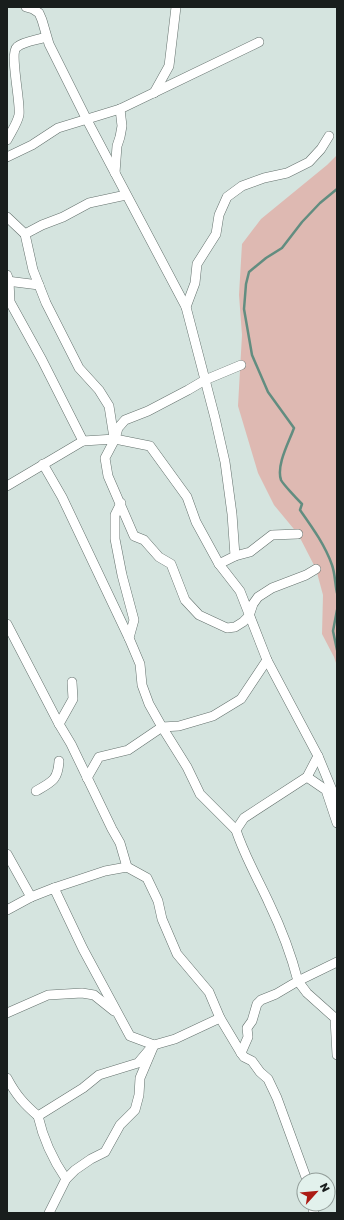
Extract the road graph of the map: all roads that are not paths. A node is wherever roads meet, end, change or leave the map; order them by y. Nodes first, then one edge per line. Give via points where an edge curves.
1 (26, 7) edge
2 (176, 7) edge
3 (46, 37) junction
4 (259, 42) dead end
5 (154, 93) junction
6 (120, 109) junction
7 (86, 120) junction
8 (328, 136) dead end
9 (7, 140) edge
10 (7, 157) edge
11 (115, 174) junction
12 (126, 195) junction
13 (7, 217) edge
14 (26, 234) junction
15 (8, 279) edge
16 (39, 285) junction
17 (186, 307) junction
18 (240, 365) dead end
19 (205, 380) junction
20 (115, 439) junction
21 (83, 441) junction
22 (43, 464) junction
23 (7, 486) edge
24 (120, 503) junction
25 (298, 534) dead end
26 (235, 556) junction
27 (218, 564) junction
28 (316, 569) dead end
29 (249, 616) junction
30 (7, 624) edge
31 (129, 638) junction
32 (267, 660) junction
33 (72, 682) dead end
34 (59, 724) junction
35 (162, 727) junction
36 (318, 756) junction
37 (59, 761) dead end
38 (307, 777) junction
39 (88, 778) junction
40 (36, 792) dead end
41 (337, 802) edge
42 (337, 823) edge
43 (236, 830) junction
44 (7, 854) edge
45 (127, 867) junction
46 (54, 888) junction
47 (30, 897) junction
48 (7, 910) edge
49 (337, 962) edge
50 (298, 981) junction
51 (7, 1013) edge
52 (118, 1014) junction
53 (220, 1018) junction
54 (154, 1045) junction
55 (241, 1053) junction
56 (337, 1055) edge
57 (7, 1078) edge
58 (38, 1116) junction
59 (304, 1172) edge
60 (66, 1178) junction
61 (49, 1213) edge

1 - 3 street via 34,9 39,14
2 - 5 street via 169,66
3 - 7 street
3 - 9 street via 23,44 15,50 13,58 19,100 18,115
4 - 5 street
5 - 6 street
6 - 7 street
6 - 11 street via 122,126 117,146
7 - 10 street via 58,128
7 - 11 street
8 - 17 street via 321,149 309,162 287,173 242,186 227,197 219,215 216,234 197,264 195,283
11 - 12 street
12 - 14 street via 89,203
12 - 17 street
13 - 14 street
14 - 16 street via 33,270
15 - 16 street
15 - 21 street via 10,302
16 - 20 street via 79,368 99,390 109,406
17 - 19 street
18 - 19 street
19 - 20 street via 148,411 125,420 118,428
19 - 26 street via 225,462
20 - 21 street
20 - 24 street via 105,458 108,476
20 - 27 street via 150,446 186,497
21 - 22 street
22 - 23 street
22 - 31 street
24 - 29 street via 134,536 144,540 159,557 171,564 185,600 199,615 226,628 235,627
24 - 31 street via 115,515 115,538 134,620
25 - 26 street via 272,535 250,552
26 - 27 street
27 - 29 street via 240,591
28 - 29 street via 263,594 253,604
29 - 32 street
30 - 34 street
31 - 35 street via 140,664 142,685 149,704
32 - 35 street via 241,699 213,716 179,726
32 - 36 street
33 - 34 street via 73,699
34 - 39 street
35 - 39 street via 128,750 100,757
35 - 43 street via 188,767 200,794
36 - 38 street
36 - 41 street
37 - 40 street via 59,772 51,782
38 - 42 street via 326,790
38 - 43 street via 244,818
39 - 45 street via 120,843
43 - 50 street via 240,844 274,913
44 - 47 street
45 - 46 street via 105,871
45 - 53 street via 147,878 158,901 162,919 176,954 209,992
46 - 47 street
46 - 52 street
47 - 48 street
49 - 50 street
50 - 55 street via 257,1004
50 - 56 street via 307,993 335,1018
51 - 52 street via 48,996 82,993 94,995
52 - 54 street via 130,1036
53 - 54 street via 175,1039
53 - 55 street
54 - 58 street via 138,1063 99,1075
54 - 60 street via 140,1078 135,1110 120,1125 106,1152 74,1170
55 - 59 street via 268,1078
57 - 58 street via 16,1094
58 - 60 street via 48,1147
60 - 61 street

